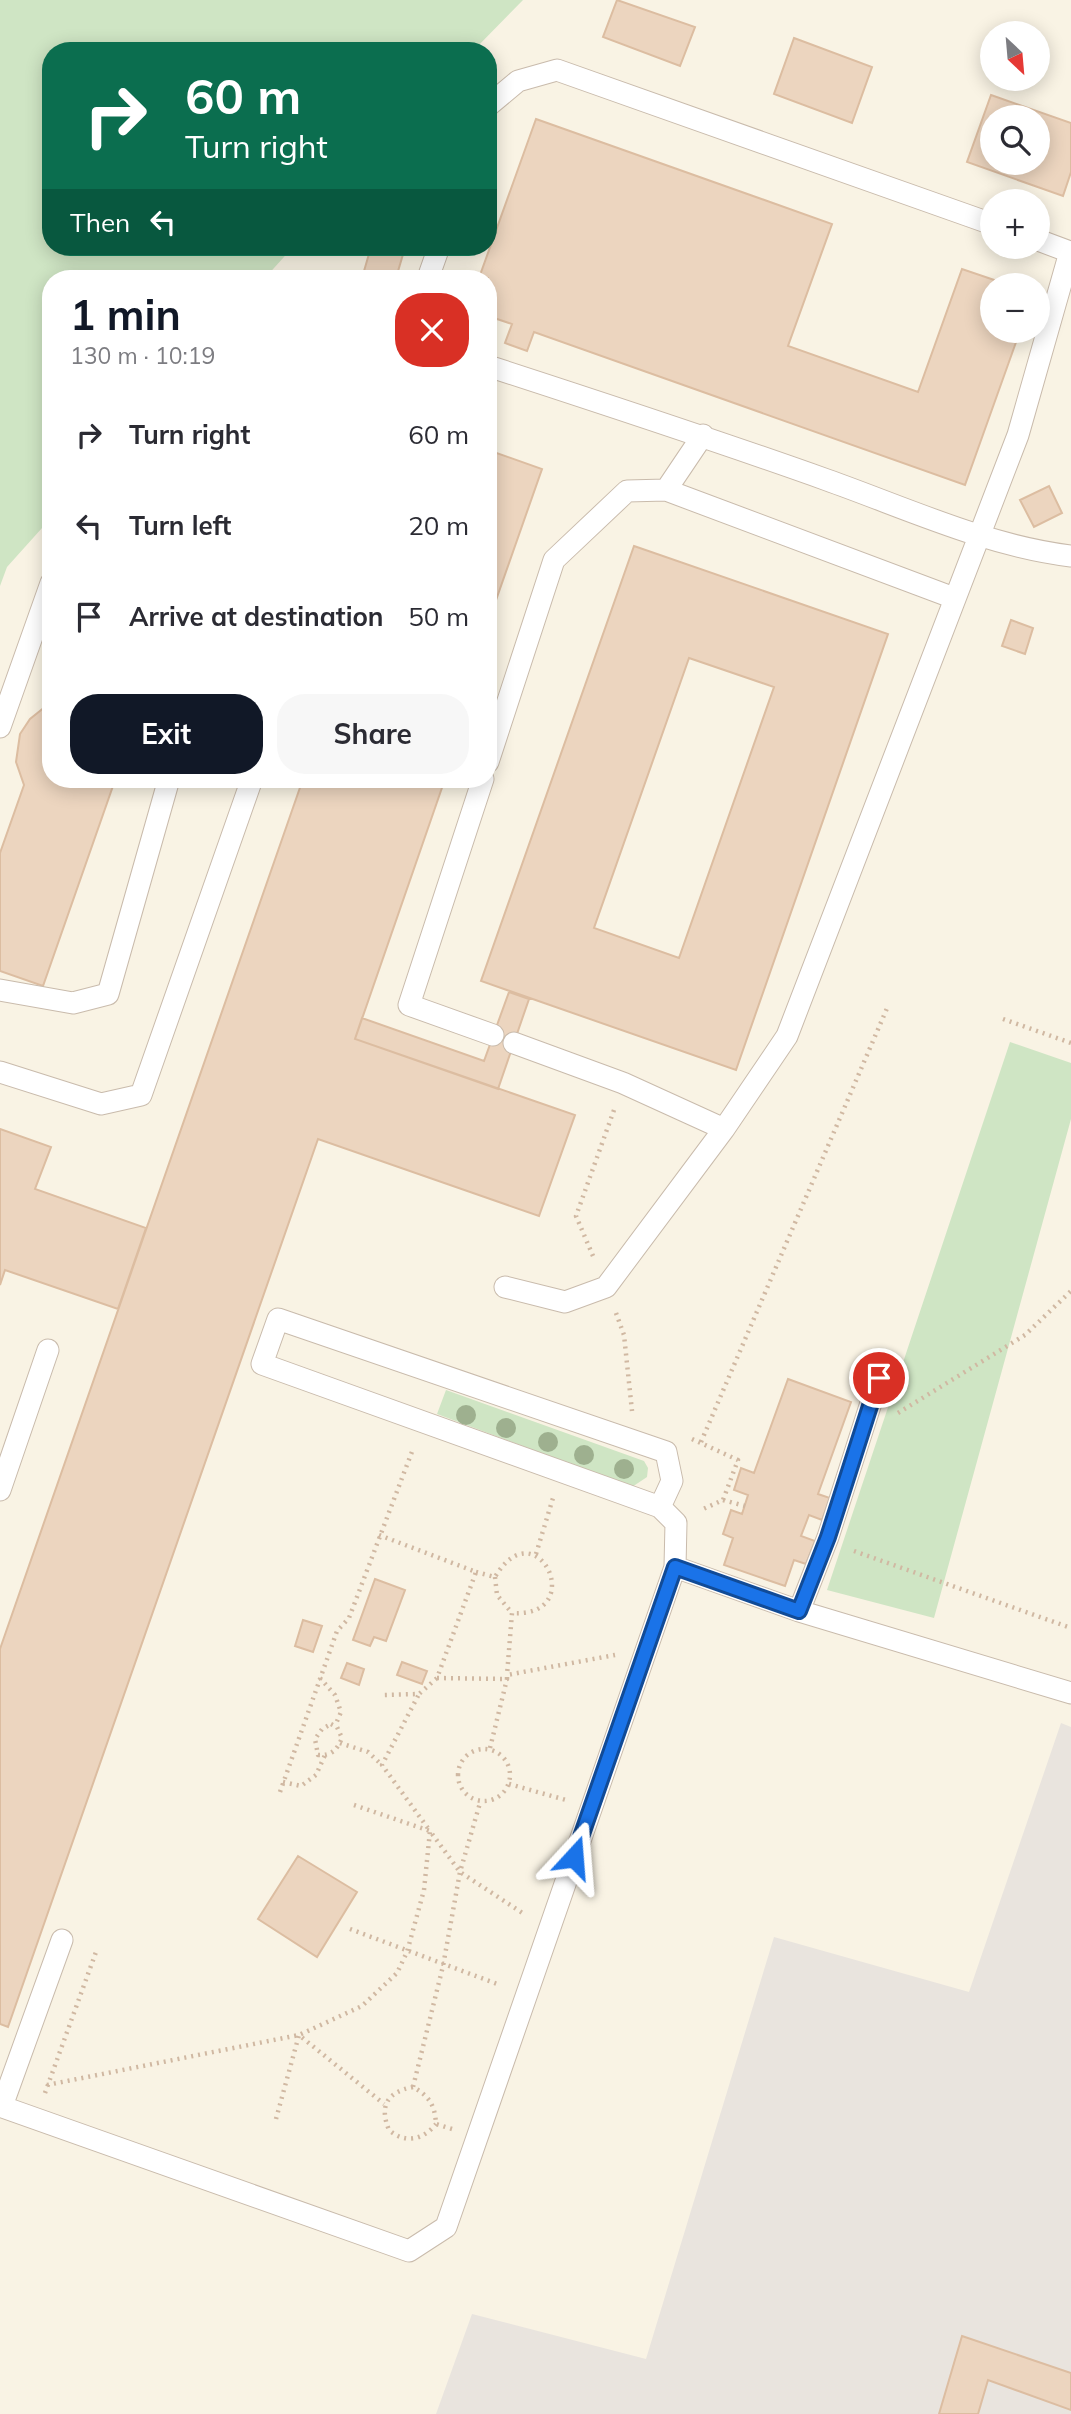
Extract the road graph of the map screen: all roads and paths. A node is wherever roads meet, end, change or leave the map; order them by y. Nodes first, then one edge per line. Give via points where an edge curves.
1 (497, 98) edge
2 (980, 220) edge
3 (1050, 244) edge
4 (497, 369) edge
5 (703, 435) junction
6 (666, 490) junction
7 (978, 534) junction
8 (1071, 556) edge
9 (954, 598) junction
10 (42, 608) edge
11 (0, 727) edge
12 (497, 734) edge
13 (166, 788) edge
14 (249, 788) edge
15 (480, 788) edge
16 (0, 990) edge
17 (888, 1006) dead end
18 (1003, 1019) dead end
19 (493, 1035) dead end
20 (514, 1043) dead end
21 (1071, 1043) edge
22 (0, 1072) edge
23 (724, 1129) junction
24 (505, 1287) dead end
25 (1071, 1291) edge
26 (48, 1350) dead end
27 (879, 1378) dead end
28 (859, 1437) junction
29 (416, 1441) dead end
30 (701, 1441) dead end
31 (0, 1490) edge
32 (555, 1492) dead end
33 (723, 1500) dead end
34 (745, 1506) dead end
35 (660, 1507) junction
36 (379, 1535) junction
37 (828, 1537) junction
38 (536, 1554) junction
39 (675, 1567) junction
40 (476, 1572) junction
41 (495, 1577) junction
42 (799, 1611) junction
43 (512, 1613) junction
44 (1071, 1628) edge
45 (615, 1667) dead end
46 (319, 1677) junction
47 (507, 1677) junction
48 (437, 1678) junction
49 (1071, 1693) edge
50 (419, 1694) junction
51 (383, 1695) dead end
52 (335, 1726) junction
53 (340, 1744) junction
54 (490, 1748) junction
55 (325, 1755) junction
56 (382, 1765) junction
57 (283, 1782) junction
58 (509, 1784) junction
59 (573, 1789) dead end
60 (280, 1792) dead end
61 (569, 1801) junction
62 (480, 1803) junction
63 (354, 1805) dead end
64 (565, 1814) dead end
65 (430, 1831) junction
66 (460, 1872) junction
67 (530, 1919) dead end
68 (350, 1929) dead end
69 (62, 1940) dead end
70 (96, 1952) dead end
71 (407, 1952) junction
72 (443, 1966) junction
73 (508, 1987) dead end
74 (299, 2035) junction
75 (47, 2085) junction
76 (413, 2087) junction
77 (49, 2103) dead end
78 (384, 2104) junction
79 (1, 2106) edge
80 (276, 2119) dead end
81 (436, 2124) junction
82 (461, 2132) dead end

1 - 2 lane via 518,81 557,70
3 - 7 lane via 1070,252 1018,435
4 - 5 lane
5 - 6 lane
5 - 7 lane
6 - 9 lane
6 - 12 lane via 627,491 554,560
7 - 8 lane via 1037,552
7 - 9 lane
9 - 23 lane via 788,1036
10 - 11 lane
13 - 16 lane via 108,994 74,1003
14 - 22 lane via 141,1095 101,1104
15 - 19 lane via 409,1005
17 - 30 path
18 - 21 path
20 - 23 lane via 624,1083
23 - 24 lane via 606,1287 565,1302
25 - 28 path via 1025,1335
26 - 31 lane
27 - 28 lane
28 - 37 lane
29 - 36 path
32 - 38 path
33 - 34 path
35 - 35 lane via 672,1481 666,1452 278,1319 262,1364
35 - 39 lane via 676,1523
36 - 40 path
36 - 46 path via 349,1618 337,1631
37 - 42 lane
37 - 44 path via 853,1551
38 - 41 path via 519,1554 503,1563
38 - 43 path via 553,1577 553,1589 542,1606 529,1614
39 - 42 lane
39 - 79 lane via 446,2227 409,2250
40 - 41 path
40 - 48 path
41 - 43 path via 497,1595
42 - 49 lane
43 - 47 path
45 - 47 path via 619,1655
46 - 52 path via 335,1695 341,1712
46 - 57 path
47 - 48 path
47 - 54 path
48 - 50 path
50 - 51 path
50 - 56 path
52 - 53 path
52 - 55 path via 322,1729 315,1739 318,1755
53 - 55 path
53 - 56 path via 368,1752
54 - 58 path via 508,1762
54 - 62 path via 475,1750 458,1770 458,1785 466,1797
55 - 57 path via 316,1775 301,1786
56 - 65 path
57 - 60 path
58 - 61 path
58 - 62 path via 497,1798
59 - 61 path
61 - 64 path
62 - 66 path
63 - 65 path
65 - 66 path
65 - 71 path via 424,1890
66 - 67 path
66 - 72 path
68 - 71 path
69 - 79 lane
70 - 75 path
71 - 72 path
71 - 74 path via 397,1973 362,2006
72 - 73 path
72 - 76 path
74 - 75 path
74 - 78 path
74 - 80 path
75 - 77 path via 44,2095
76 - 78 path via 392,2094
76 - 81 path via 430,2100
78 - 81 path via 384,2119 396,2136 418,2138
81 - 82 path

